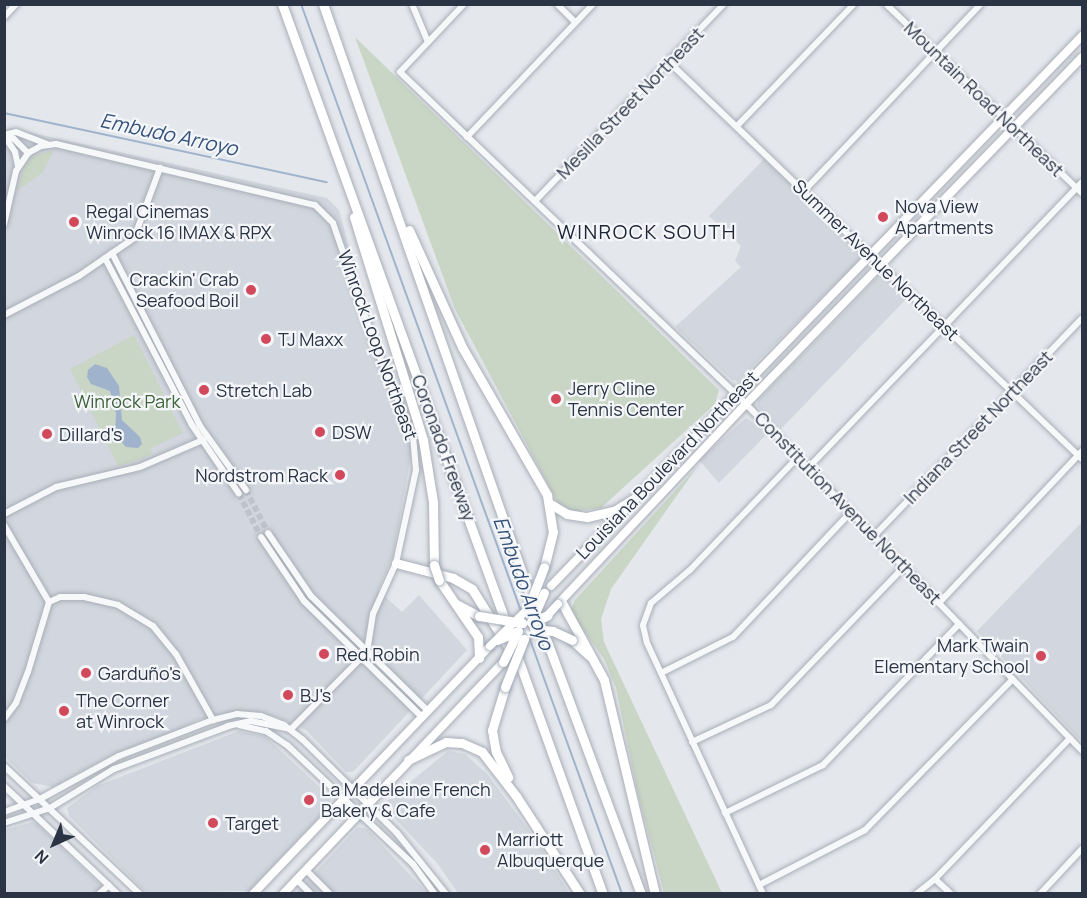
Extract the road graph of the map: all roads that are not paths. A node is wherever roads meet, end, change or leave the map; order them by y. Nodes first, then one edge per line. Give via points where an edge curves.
1 (16, 4) edge
2 (282, 4) edge
3 (323, 4) edge
4 (412, 4) edge
5 (464, 4) edge
6 (557, 4) edge
7 (593, 4) edge
8 (724, 4) edge
9 (854, 4) edge
10 (886, 4) edge
11 (981, 4) edge
12 (4, 17) edge
13 (575, 22) junction
14 (1083, 36) edge
15 (428, 42) junction
16 (935, 53) junction
17 (1083, 57) edge
18 (669, 62) junction
19 (1005, 118) junction
20 (737, 126) junction
21 (1014, 128) junction
22 (4, 136) edge
23 (467, 136) junction
24 (48, 144) junction
25 (28, 153) junction
26 (336, 154) junction
27 (18, 168) junction
28 (160, 168) junction
29 (1083, 182) edge
30 (387, 184) junction
31 (1077, 188) junction
32 (804, 191) junction
33 (1083, 193) edge
34 (535, 201) junction
35 (4, 224) edge
36 (112, 253) junction
37 (871, 255) junction
38 (105, 258) junction
39 (882, 266) junction
40 (4, 315) edge
41 (1083, 318) edge
42 (944, 326) junction
43 (1013, 391) junction
44 (736, 394) junction
45 (746, 404) junction
46 (203, 440) junction
47 (1081, 455) edge
48 (798, 457) junction
49 (224, 462) junction
50 (808, 468) junction
51 (242, 492) tunnel mouth
52 (635, 498) junction
53 (549, 503) junction
54 (851, 512) junction
55 (4, 514) edge
56 (4, 525) edge
57 (268, 533) tunnel mouth
58 (874, 536) junction
59 (261, 537) tunnel mouth
60 (396, 563) junction
61 (904, 567) junction
62 (548, 590) junction
63 (49, 602) junction
64 (454, 603) junction
65 (559, 603) junction
66 (939, 603) junction
67 (527, 610) junction
68 (548, 615) joint
69 (959, 624) junction
70 (524, 628) junction
71 (493, 643) joint
72 (367, 652) junction
73 (361, 658) junction
74 (479, 658) junction
75 (594, 659) junction
76 (500, 664) joint
77 (661, 673) junction
78 (524, 676) junction
79 (1014, 680) junction
80 (423, 712) junction
81 (4, 719) edge
82 (213, 720) junction
83 (228, 726) junction
84 (291, 729) junction
85 (1070, 738) junction
86 (692, 742) junction
87 (153, 745) junction
88 (1083, 751) edge
89 (156, 755) junction
90 (408, 760) junction
91 (4, 766) edge
92 (4, 786) edge
93 (352, 789) junction
94 (516, 795) junction
95 (40, 799) junction
96 (343, 800) junction
97 (24, 805) junction
98 (368, 805) junction
99 (50, 807) junction
100 (4, 812) edge
101 (33, 813) junction
102 (725, 813) junction
103 (360, 814) junction
104 (4, 823) edge
105 (1083, 849) edge
106 (306, 870) junction
107 (296, 879) junction
108 (935, 879) junction
109 (109, 885) junction
110 (759, 885) junction
111 (99, 894) edge
112 (118, 894) edge
113 (140, 894) edge
114 (253, 894) edge
115 (283, 894) edge
116 (311, 894) edge
117 (330, 894) edge
118 (435, 894) edge
119 (446, 894) edge
120 (580, 894) edge
121 (603, 894) edge
122 (641, 894) edge
123 (655, 894) edge
124 (763, 894) edge
125 (916, 894) edge
126 (951, 894) edge
127 (1040, 894) edge

1 - 12 street
2 - 26 highway, Coronado Freeway
3 - 30 highway, Coronado Freeway
4 - 15 street
5 - 15 street
6 - 13 street
7 - 13 street
8 - 18 street, Mesilla Street Northeast
9 - 20 street
10 - 16 street, Mountain Road Northeast
11 - 16 street
13 - 23 street
14 - 19 main road, Louisiana Boulevard Northeast
15 - 23 street, Constitution Avenue Northeast via 400,72
16 - 19 street, Mountain Road Northeast
16 - 32 street
17 - 21 main road, Louisiana Boulevard Northeast
18 - 20 street, Summer Avenue Northeast
18 - 34 street, Mesilla Street Northeast
19 - 21 street, Mountain Road Northeast
19 - 37 main road, Louisiana Boulevard Northeast
20 - 32 street, Summer Avenue Northeast
21 - 31 street, Mountain Road Northeast
21 - 39 main road, Louisiana Boulevard Northeast
22 - 24 street, Winrock Loop Northeast via 16,132
22 - 25 street via 14,139
22 - 27 street via 15,152
23 - 34 street, Constitution Avenue Northeast
24 - 25 street
24 - 28 street, Winrock Loop Northeast
25 - 27 street
26 - 64 highway, bridge via 384,323 423,440 433,502 434,565
26 - 78 highway, Coronado Freeway
27 - 35 street
28 - 36 street via 140,231
28 - 60 street, Winrock Loop Northeast via 315,205 333,223 417,451
29 - 31 street
30 - 53 highway via 462,348
30 - 122 highway, Coronado Freeway via 529,592
31 - 33 street, Mountain Road Northeast
31 - 42 street
32 - 37 street, Summer Avenue Northeast
34 - 44 street, Constitution Avenue Northeast
36 - 38 street
36 - 49 street via 200,426
37 - 39 street, Summer Avenue Northeast
37 - 44 main road, Louisiana Boulevard Northeast
38 - 40 street
38 - 46 street
39 - 42 street, Summer Avenue Northeast
39 - 45 main road, Louisiana Boulevard Northeast
41 - 43 street, Indiana Street Northeast
42 - 43 street, Summer Avenue Northeast
42 - 50 street
43 - 47 street, Summer Avenue Northeast
43 - 58 street, Indiana Street Northeast
44 - 45 street, Constitution Avenue Northeast
44 - 52 main road, Louisiana Boulevard Northeast
45 - 48 street, Constitution Avenue Northeast
45 - 65 main road, Louisiana Boulevard Northeast
46 - 49 street
46 - 55 street via 140,468 56,487
47 - 66 street
48 - 50 street, Constitution Avenue Northeast
48 - 77 street via 690,570 651,603 644,618 647,643
49 - 51 street
50 - 54 street, Constitution Avenue Northeast
52 - 53 highway via 614,511 587,517 567,514
52 - 62 main road, Louisiana Boulevard Northeast
53 - 67 highway, bridge via 553,532
54 - 58 street, Constitution Avenue Northeast
54 - 77 street via 733,636
56 - 63 street
57 - 72 street via 311,596
58 - 61 street, Constitution Avenue Northeast
59 - 73 street via 304,601
60 - 72 street, Winrock Loop Northeast via 373,614
60 - 78 highway via 453,578 472,589
61 - 66 street, Constitution Avenue Northeast
61 - 86 street via 771,705
62 - 67 main road, Louisiana Boulevard Northeast, bridge
62 - 70 highway, bridge
63 - 81 street via 28,674 16,703
63 - 82 street via 60,597 93,598 118,605 145,620 172,648
64 - 70 highway, bridge via 479,616
64 - 74 highway via 480,642
65 - 68 main road, Louisiana Boulevard Northeast, bridge
65 - 75 highway
66 - 69 street, Constitution Avenue Northeast
67 - 70 highway, bridge
68 - 70 highway, bridge
69 - 79 street, Constitution Avenue Northeast
69 - 102 street via 823,765
70 - 71 highway, bridge
70 - 75 highway, bridge via 553,631 572,640
70 - 76 highway, bridge
70 - 94 highway, bridge via 494,718 494,741
71 - 74 main road
72 - 73 street
72 - 80 street
73 - 80 street
73 - 84 street
74 - 80 main road
75 - 123 highway via 606,688
76 - 90 main road
77 - 86 street
78 - 121 highway, Coronado Freeway
79 - 85 street, Constitution Avenue Northeast
79 - 110 street via 865,830
80 - 93 main road
82 - 84 street via 253,715
82 - 87 street
83 - 84 street via 251,721
83 - 89 street
83 - 96 street via 249,725 273,735
84 - 93 street
85 - 88 street, Constitution Avenue Northeast
85 - 108 street
86 - 102 street
87 - 89 street
87 - 95 street via 105,762
89 - 99 street via 114,770
90 - 94 highway via 444,743 472,746 486,756
90 - 98 main road
91 - 95 street
92 - 97 street
93 - 96 main road
93 - 98 street
94 - 120 highway
95 - 97 street
95 - 99 street
96 - 103 street
96 - 114 main road
97 - 100 street
97 - 101 street
98 - 103 main road
98 - 119 street via 419,857
99 - 101 street
99 - 113 street
101 - 104 street
101 - 109 street
102 - 110 street
103 - 106 main road
103 - 118 street via 413,864
105 - 127 street
106 - 107 main road
106 - 117 street
107 - 115 main road
107 - 116 street
108 - 125 street
108 - 126 street
109 - 111 street
109 - 112 street
110 - 124 street

